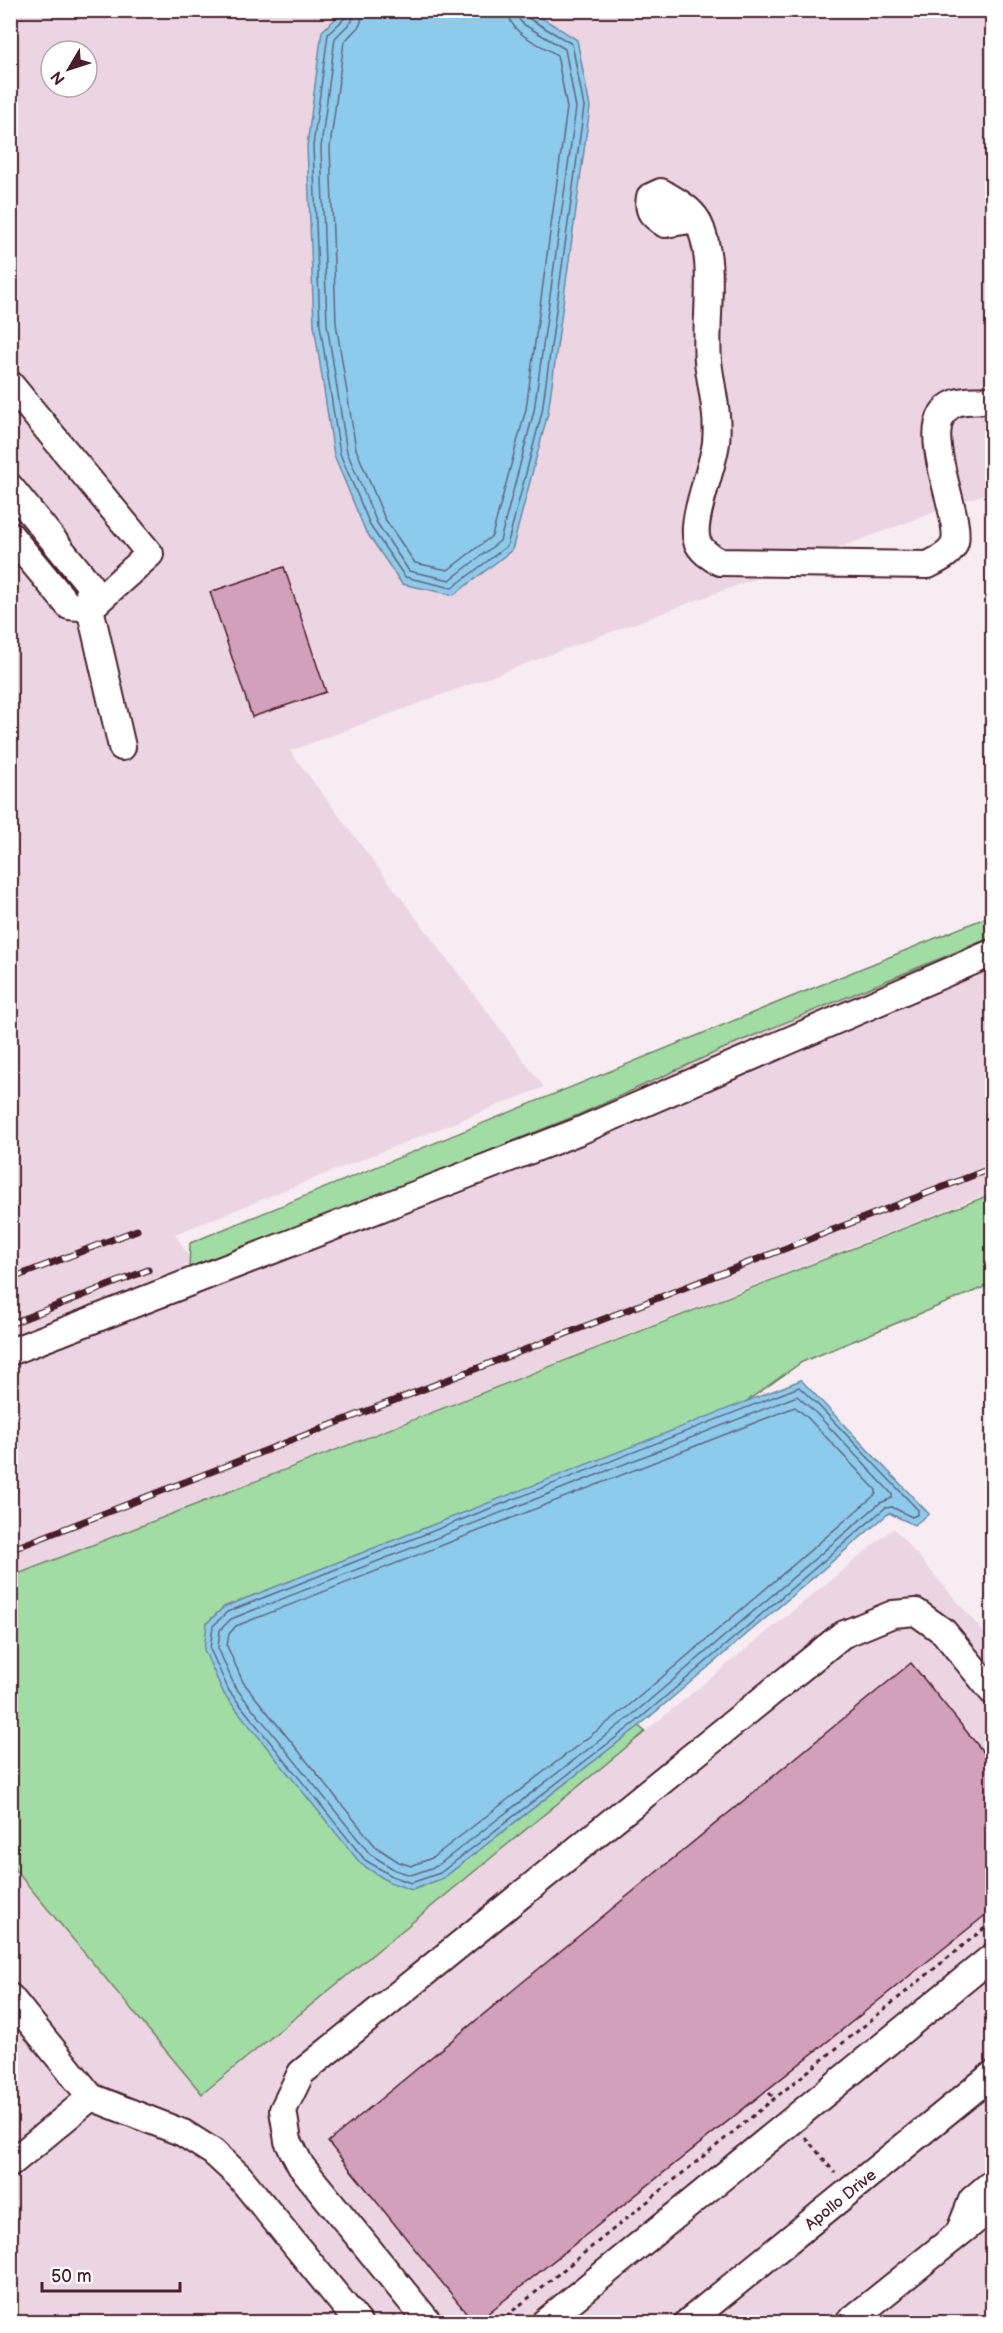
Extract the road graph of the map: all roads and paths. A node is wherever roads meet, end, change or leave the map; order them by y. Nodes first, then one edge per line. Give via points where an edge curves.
1 (696, 219) dead end
2 (10, 384) edge
3 (993, 399) edge
4 (10, 488) edge
5 (10, 536) edge
6 (90, 608) junction
7 (122, 747) dead end
8 (993, 953) edge
9 (10, 1352) edge
10 (993, 1691) edge
11 (993, 1922) edge
12 (993, 1957) edge
13 (10, 1997) edge
14 (993, 2075) edge
15 (770, 2092) dead end
16 (91, 2097) junction
17 (775, 2099) junction
18 (792, 2121) junction
19 (10, 2164) edge
20 (993, 2183) edge
21 (850, 2191) junction
22 (993, 2207) edge
23 (959, 2233) junction
24 (358, 2322) edge
25 (428, 2322) edge
26 (499, 2322) edge
27 (545, 2322) edge
28 (688, 2322) edge
29 (849, 2322) edge

1 - 3 street via 708,256 708,360 716,407 716,442 696,526 697,542 710,558 720,562 928,565 944,557 955,544 956,527 937,452 942,414 955,403
2 - 6 street via 150,554
4 - 6 street via 89,584
5 - 6 street via 69,606
6 - 7 street
8 - 9 street via 577,1132
10 - 25 street via 944,1632 916,1612 893,1614 842,1635 301,2073 283,2110 288,2140 301,2166
11 - 17 path
12 - 18 street
13 - 16 street
14 - 21 street, Apollo Drive
15 - 17 path
16 - 19 street
16 - 24 street via 183,2133 213,2152 239,2176
17 - 18 path
17 - 26 path
18 - 21 path
18 - 27 street
20 - 23 street via 972,2200
21 - 28 street, Apollo Drive
22 - 23 street
23 - 29 street

